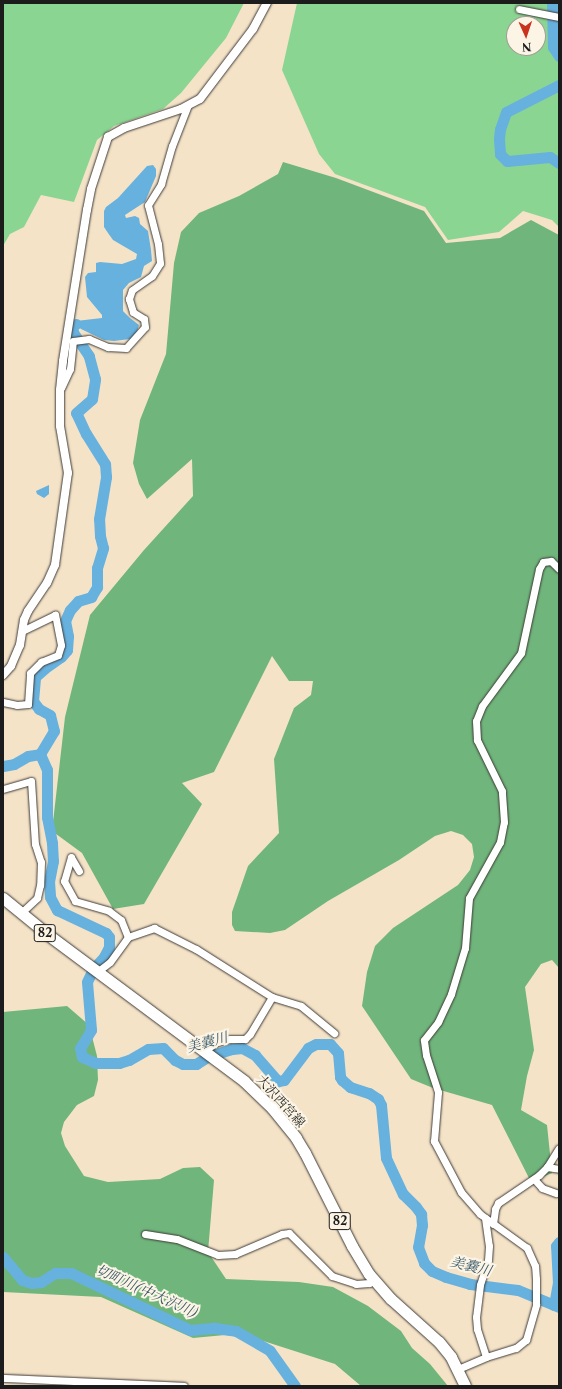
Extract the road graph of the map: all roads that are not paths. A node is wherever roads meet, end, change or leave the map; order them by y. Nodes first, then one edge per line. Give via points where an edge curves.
1 (267, 3) edge
2 (518, 9) dead end
3 (559, 17) edge
4 (188, 106) junction
5 (60, 390) junction
6 (559, 569) edge
7 (22, 631) junction
8 (4, 673) edge
9 (3, 702) edge
10 (3, 789) edge
11 (79, 871) dead end
12 (3, 898) edge
13 (21, 913) junction
14 (128, 937) junction
15 (94, 970) junction
16 (272, 996) junction
17 (334, 1034) dead end
18 (208, 1054) junction
19 (559, 1149) edge
20 (547, 1167) junction
21 (559, 1169) edge
22 (534, 1178) junction
23 (556, 1193) dead end
24 (485, 1218) junction
25 (493, 1224) junction
26 (145, 1234) dead end
27 (374, 1280) junction
28 (486, 1357) junction
29 (458, 1369) junction
30 (3, 1378) edge
31 (184, 1386) edge
32 (465, 1386) edge

1 - 4 street via 253,29 200,100
2 - 3 street
4 - 5 street via 124,128 108,137 87,210
4 - 5 street via 172,146 161,184 148,205 160,263 152,276 132,290 129,299 133,312 144,319 145,327 126,348 108,347 89,339 73,341 70,369
5 - 7 street via 60,426 68,473 67,491 53,570 28,611
6 - 24 street via 551,561 543,562 539,569 522,653 482,706 476,721 477,740 502,791 504,822 500,842 469,898 465,948 451,994 438,1022 424,1040 438,1092 434,1141 461,1192
7 - 8 street via 20,645 11,666
7 - 9 street via 54,614 61,645 58,655 41,662 30,673 28,704 17,706
10 - 13 street via 31,781 35,844 41,862 40,886 37,898
11 - 14 street via 71,857 64,882 76,901 110,911 121,920
12 - 13 main road, 大沢西宮線 / 82
13 - 15 main road, 大沢西宮線 / 82
14 - 15 street via 110,962
14 - 16 street via 154,928 196,949
15 - 18 main road, 大沢西宮線 / 82
16 - 17 street via 301,1006
16 - 18 street via 250,1034 244,1039 230,1038 216,1042
18 - 27 main road, 大沢西宮線 / 82 via 244,1081 272,1108 296,1138 314,1168 352,1246
19 - 20 street
20 - 21 street
20 - 22 street
22 - 23 street via 542,1188
22 - 25 street via 498,1203
24 - 25 street
24 - 28 street via 489,1246 478,1297 477,1329
25 - 28 street via 527,1248 535,1266 536,1304 526,1340 522,1344
26 - 27 street via 177,1239 218,1255 235,1254 289,1233 332,1276 356,1284
27 - 29 main road, 大沢西宮線 / 82 via 391,1299 439,1342
28 - 29 street
29 - 32 main road, 大沢西宮線 / 82
30 - 31 street

